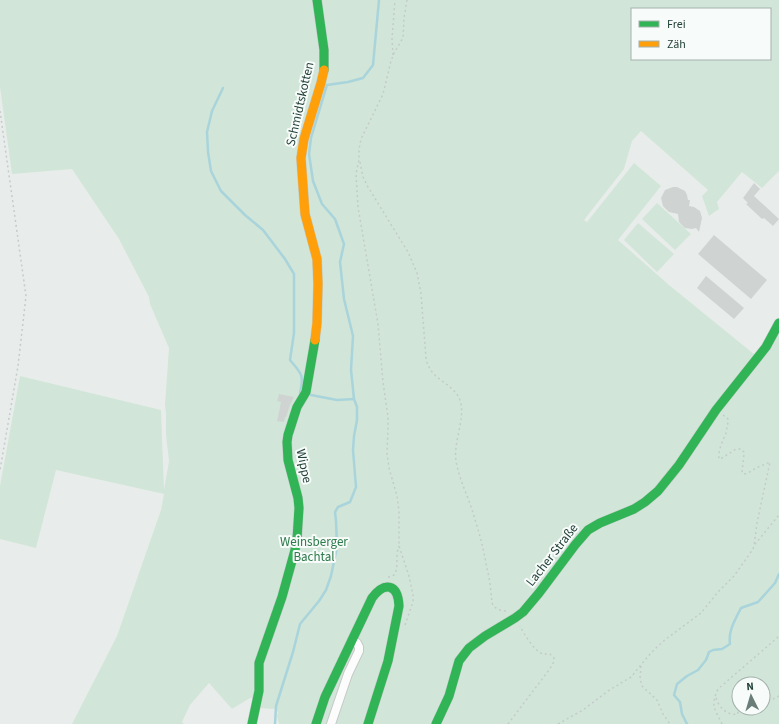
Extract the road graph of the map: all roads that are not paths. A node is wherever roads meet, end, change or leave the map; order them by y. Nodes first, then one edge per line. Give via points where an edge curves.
1 (317, 0) edge
2 (305, 214) joint
3 (779, 323) edge
4 (352, 640) junction
5 (252, 724) edge
6 (316, 724) edge
7 (331, 724) edge
8 (368, 724) edge
9 (436, 724) edge

1 - 2 street, Schmidtskotten via 324,70 301,154
2 - 5 street, Wippe via 318,263 318,305 308,384 297,407 287,442 288,460 298,498 297,539 282,597 259,663 259,691
3 - 9 street, Lacher Straße via 766,347 716,410 686,456 658,491 634,509 600,522 588,530 523,612 469,648 459,662 449,696
4 - 6 street via 324,697
4 - 7 street via 357,643 359,651 348,674
4 - 8 street via 375,593 382,588 393,589 399,597 399,606 388,661

